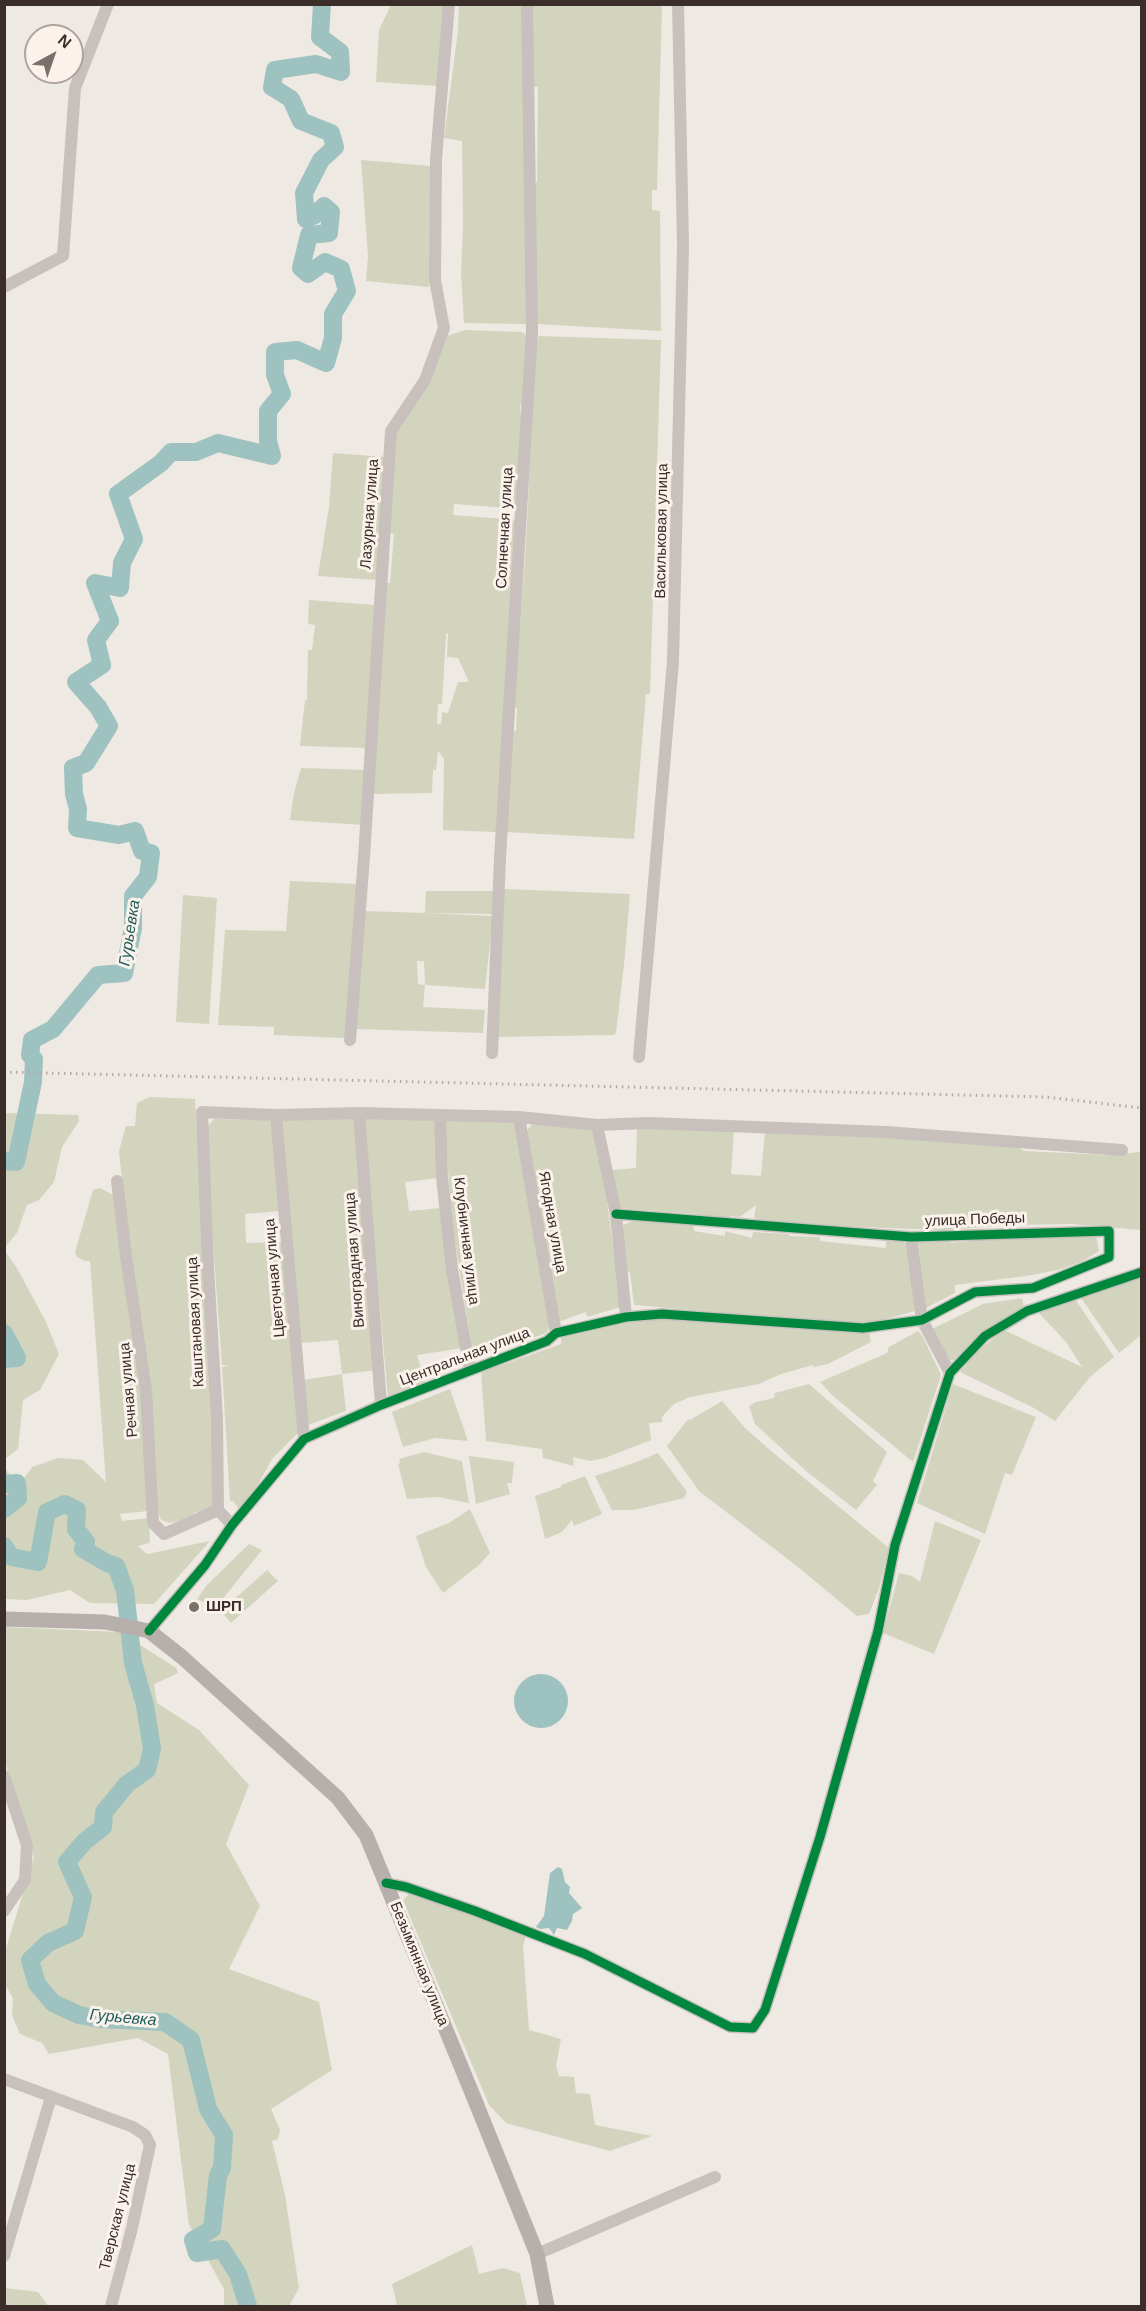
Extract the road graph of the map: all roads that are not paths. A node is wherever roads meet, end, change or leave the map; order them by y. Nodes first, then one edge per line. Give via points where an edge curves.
1 (108, 4) edge
2 (449, 4) edge
3 (527, 4) edge
4 (678, 4) edge
5 (4, 287) edge
6 (350, 1040) dead end
7 (492, 1053) dead end
8 (639, 1057) dead end
9 (359, 1113) junction
10 (276, 1115) junction
11 (440, 1116) junction
12 (519, 1117) junction
13 (597, 1125) junction
14 (1122, 1150) dead end
15 (117, 1181) dead end
16 (616, 1214) junction
17 (911, 1237) junction
18 (1142, 1272) edge
19 (626, 1317) junction
20 (922, 1320) junction
21 (556, 1333) junction
22 (470, 1370) junction
23 (950, 1373) junction
24 (381, 1405) junction
25 (304, 1439) junction
26 (218, 1510) junction
27 (232, 1525) junction
28 (4, 1619) edge
29 (149, 1631) junction
30 (4, 1776) edge
31 (386, 1883) junction
32 (4, 1911) edge
33 (4, 2079) edge
34 (51, 2097) junction
35 (715, 2177) dead end
36 (7, 2241) edge
37 (537, 2254) junction
38 (4, 2256) edge
39 (111, 2307) edge
40 (547, 2307) edge

1 - 5 street via 75,88 63,256
2 - 6 street, Лазурная улица via 436,159 435,280 444,328 425,380 391,431
3 - 7 street, Солнечная улица via 532,331
4 - 8 street, Васильковая улица via 683,246 673,662
9 - 10 street
9 - 11 street
9 - 24 street, Виноградная улица
10 - 25 street, Цветочная улица
10 - 26 street, Каштановая улица via 202,1112
11 - 12 street
11 - 22 street, Клубничная улица via 452,1269
12 - 13 street
12 - 21 street, Ягодная улица
13 - 14 street via 648,1123 886,1132
13 - 16 street
15 - 26 street, Речная улица via 146,1390 153,1523 164,1534
16 - 17 street, улица Победы
16 - 19 street
17 - 20 street
17 - 20 street, улица Победы via 1109,1231 1109,1257 1034,1288 975,1292
18 - 23 street via 1027,1311 985,1336
19 - 20 street, Центральная улица via 662,1314 863,1328
19 - 21 street, Центральная улица
20 - 23 street
21 - 22 street, Центральная улица via 547,1341
22 - 24 street, Центральная улица
23 - 31 street via 895,1545 878,1631 820,1837 765,2010 753,2028 730,2027 585,1954 465,1907
24 - 25 street, Центральная улица
25 - 27 street, Центральная улица
26 - 27 street
27 - 29 street, Центральная улица via 205,1565
28 - 29 main road via 105,1623
29 - 31 main road, Безымянная улица via 338,1798 366,1835
30 - 32 street via 27,1845 25,1880
31 - 37 main road, Безымянная улица
33 - 34 street
34 - 36 street
34 - 39 street, Тверская улица via 133,2127 145,2135 150,2145
35 - 37 street
36 - 38 street
37 - 40 main road, Безымянная улица

